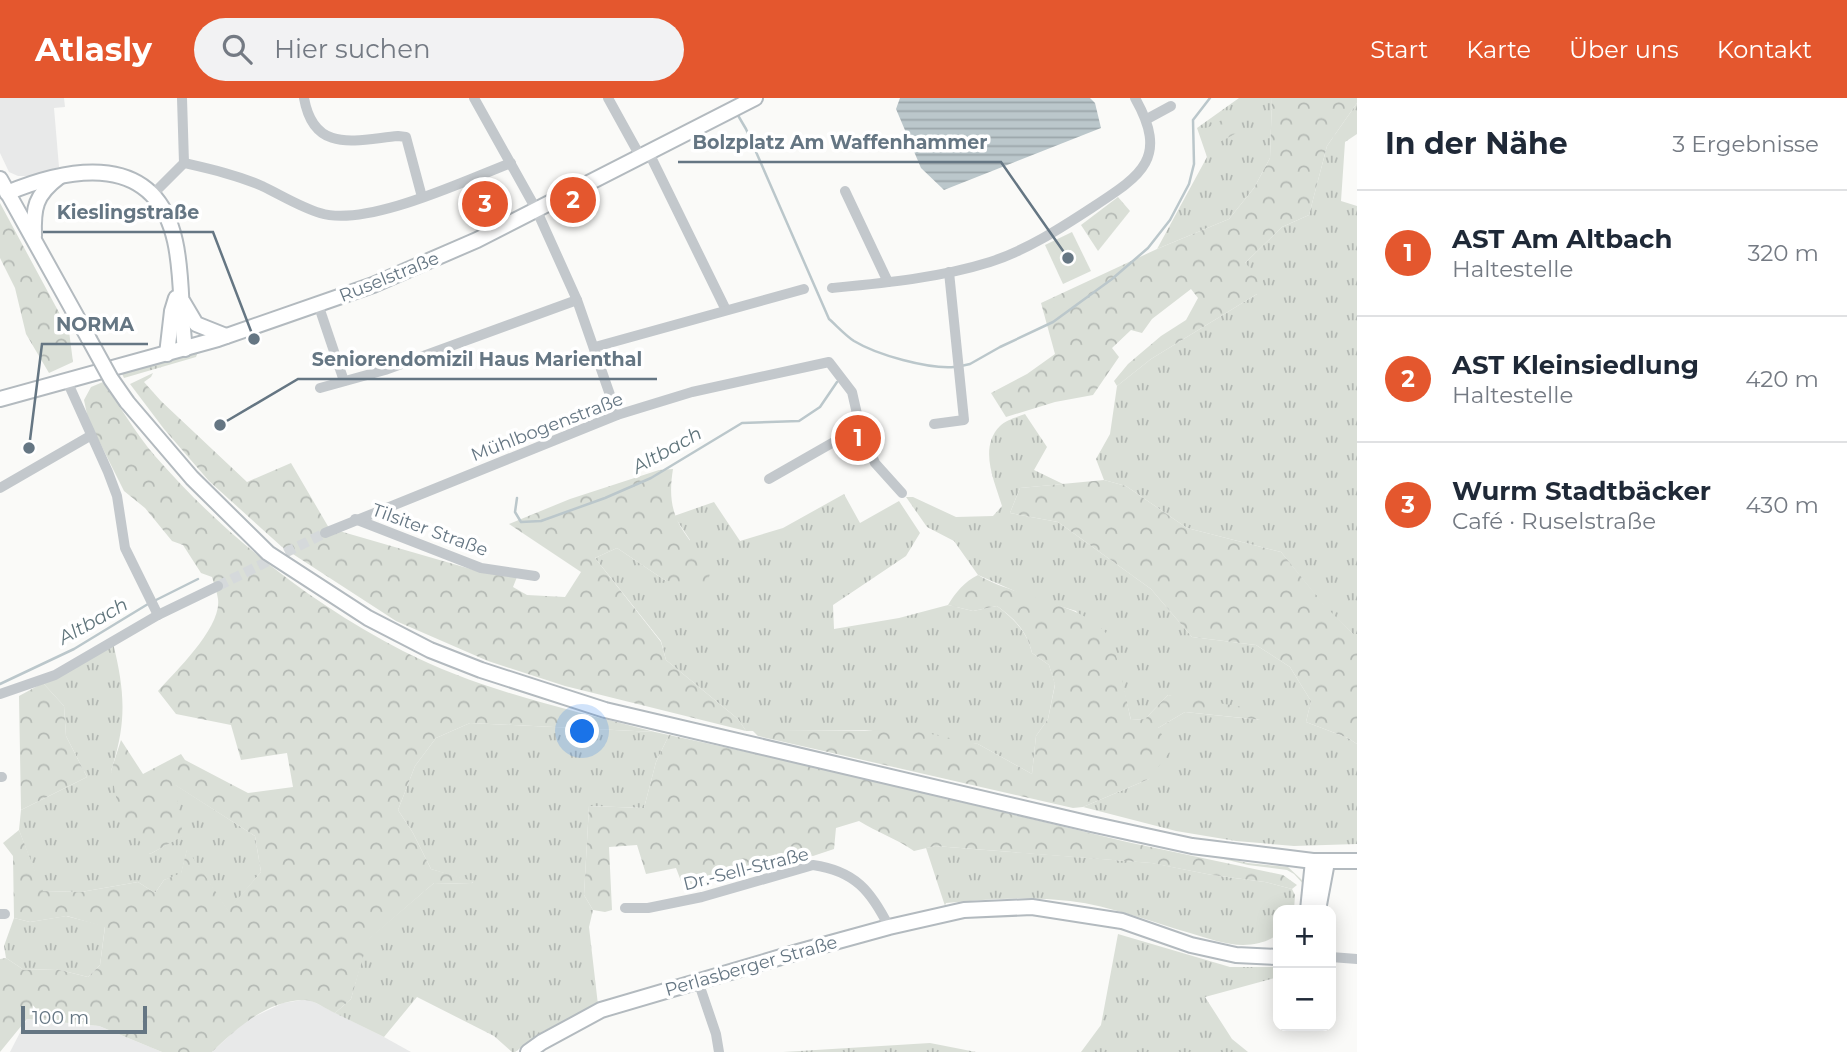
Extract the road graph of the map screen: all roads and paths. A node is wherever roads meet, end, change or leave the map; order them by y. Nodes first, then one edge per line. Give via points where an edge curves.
1 (182, 98) edge
2 (304, 98) edge
3 (474, 98) edge
4 (599, 98) edge
5 (1135, 98) edge
6 (750, 100) edge
7 (610, 101) edge
8 (1171, 106) dead end
9 (1147, 119) junction
10 (644, 153) junction
11 (184, 163) junction
12 (511, 163) junction
13 (59, 177) junction
14 (0, 178) edge
15 (45, 190) junction
16 (845, 191) dead end
17 (7, 193) junction
18 (152, 195) junction
19 (422, 197) junction
20 (15, 207) junction
21 (536, 209) junction
22 (35, 241) junction
23 (949, 272) junction
24 (888, 282) junction
25 (832, 288) dead end
26 (804, 289) dead end
27 (179, 290) junction
28 (577, 300) junction
29 (318, 304) junction
30 (726, 310) junction
31 (226, 336) junction
32 (595, 347) junction
33 (185, 349) junction
34 (167, 354) junction
35 (67, 381) junction
36 (344, 381) junction
37 (320, 388) dead end
38 (0, 399) edge
39 (617, 415) junction
40 (934, 424) dead end
41 (860, 427) junction
42 (90, 436) junction
43 (769, 479) dead end
44 (0, 488) edge
45 (902, 493) dead end
46 (355, 519) junction
47 (325, 533) tunnel mouth
48 (535, 576) dead end
49 (218, 586) tunnel mouth
50 (158, 615) junction
51 (0, 694) edge
52 (1283, 858) junction
53 (1320, 861) junction
54 (1357, 861) edge
55 (1311, 888) junction
56 (1309, 905) edge
57 (1318, 905) edge
58 (625, 908) dead end
59 (889, 927) junction
60 (1273, 950) edge
61 (1261, 956) junction
62 (1273, 957) edge
63 (1336, 957) edge
64 (1357, 959) edge
65 (698, 981) junction
66 (528, 1052) edge
67 (719, 1052) edge

1 - 11 street
2 - 19 street via 313,124 335,140 406,137
3 - 12 street
4 - 7 street
5 - 9 street
6 - 10 main road, Ruselstraße
7 - 10 street
8 - 9 street
9 - 23 street via 1149,159 1131,183 1014,252
10 - 21 main road, Ruselstraße
10 - 30 street
11 - 18 street
11 - 19 street via 261,185 323,215 355,215
12 - 19 street
12 - 21 street
13 - 15 main road
13 - 17 main road
13 - 18 main road via 110,173
14 - 17 main road
15 - 20 main road
15 - 22 main road via 35,205
16 - 24 street
17 - 20 main road
18 - 27 main road via 167,215 175,239
20 - 22 main road
21 - 28 street
21 - 29 main road, Ruselstraße via 426,263
22 - 52 main road, bridge via 111,379 192,478 268,553 368,618 443,655 605,709 1091,824 1192,846
23 - 24 street
23 - 40 street via 964,420
24 - 25 street
26 - 30 street
27 - 31 main road via 196,324
27 - 33 main road
27 - 34 main road
28 - 32 street
28 - 36 street
29 - 31 main road, Ruselstraße
29 - 36 street
30 - 32 street
31 - 33 main road, Ruselstraße
32 - 39 street
33 - 34 main road, Ruselstraße
34 - 35 main road, Ruselstraße
35 - 38 main road, Ruselstraße
35 - 42 street
36 - 37 street
39 - 41 street, Mühlbogenstraße via 692,392 829,362 852,393
39 - 46 street, Mühlbogenstraße
41 - 43 street
41 - 45 street via 875,463
42 - 44 street
42 - 50 street via 117,495 125,548
46 - 47 street, Mühlbogenstraße
46 - 48 street, Tilsiter Straße via 481,568
49 - 50 street
50 - 51 street via 55,674
52 - 53 main road
52 - 55 main road
53 - 54 main road
53 - 55 main road
53 - 57 main road
55 - 56 main road
58 - 59 street, Dr.-Sell-Straße via 702,897 813,865 860,883
59 - 61 main road, Perlasberger Straße via 985,907 1032,907 1122,921 1236,956
59 - 65 main road, Perlasberger Straße
60 - 61 main road
61 - 62 main road, Perlasberger Straße
63 - 64 street
65 - 66 main road, Perlasberger Straße via 601,1010
65 - 67 street

